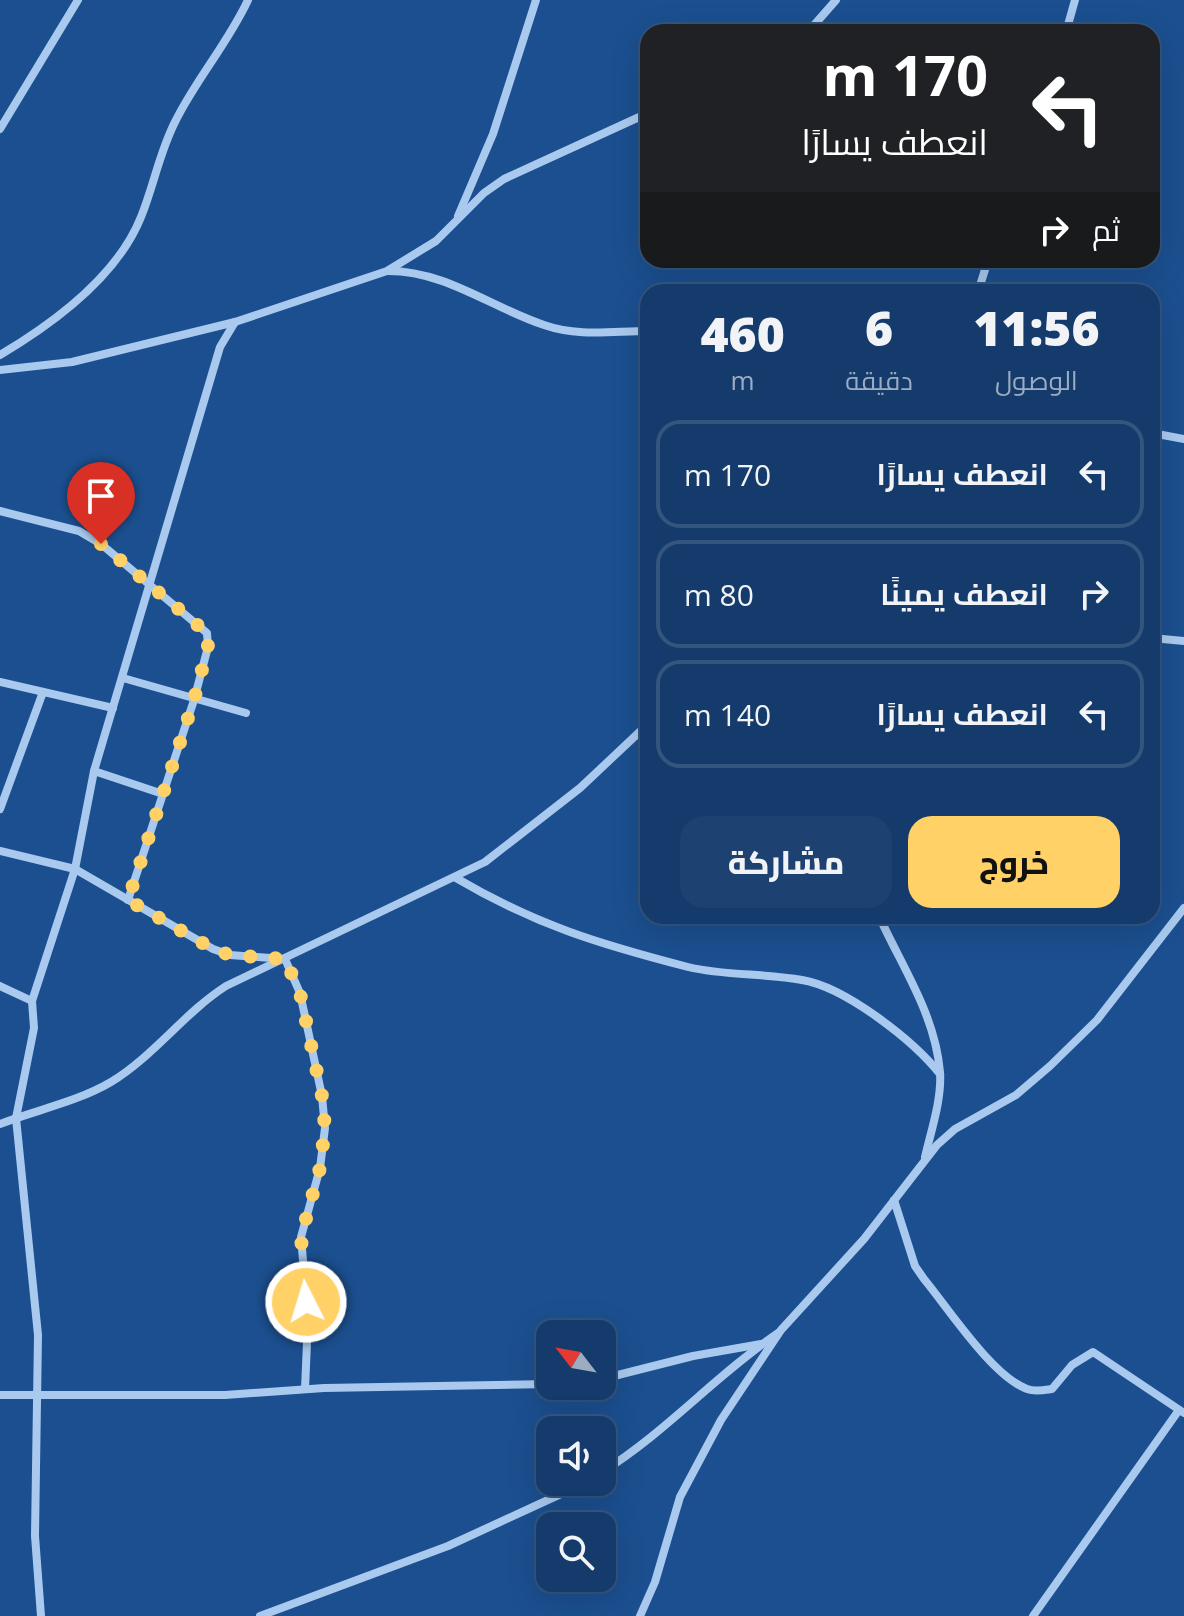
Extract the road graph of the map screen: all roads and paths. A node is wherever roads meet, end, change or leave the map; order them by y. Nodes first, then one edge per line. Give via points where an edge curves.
1 (78, 0) edge
2 (248, 0) edge
3 (536, 0) edge
4 (836, 0) edge
5 (1075, 0) edge
6 (815, 24) edge
7 (1068, 24) edge
8 (640, 117) edge
9 (0, 129) edge
10 (455, 224) junction
11 (387, 271) junction
12 (235, 322) junction
13 (640, 331) edge
14 (0, 355) edge
15 (0, 370) edge
16 (1160, 434) edge
17 (1184, 439) edge
18 (0, 511) edge
19 (151, 582) junction
20 (1160, 639) edge
21 (1184, 641) edge
22 (123, 678) junction
23 (0, 682) edge
24 (43, 692) junction
25 (194, 700) junction
26 (113, 708) junction
27 (246, 713) dead end
28 (640, 732) edge
29 (94, 771) junction
30 (163, 794) junction
31 (0, 809) edge
32 (0, 851) edge
33 (75, 869) junction
34 (456, 878) junction
35 (128, 900) junction
36 (1184, 908) edge
37 (883, 924) edge
38 (285, 959) junction
39 (0, 986) edge
40 (32, 1001) junction
41 (940, 1074) junction
42 (16, 1118) junction
43 (0, 1124) edge
44 (924, 1162) junction
45 (894, 1200) junction
46 (781, 1330) junction
47 (762, 1344) junction
48 (616, 1375) edge
49 (536, 1384) edge
50 (305, 1389) junction
51 (39, 1393) junction
52 (0, 1395) edge
53 (1182, 1412) edge
54 (616, 1464) edge
55 (557, 1496) edge
56 (41, 1616) edge
57 (260, 1616) edge
58 (640, 1616) edge
59 (1033, 1616) edge

1 - 9 street
2 - 14 street via 173,126 130,241 59,315
3 - 10 street via 493,134
4 - 6 street
5 - 7 street
8 - 10 street via 504,179
10 - 11 street
11 - 12 street
11 - 13 street via 431,275 561,330
12 - 15 street via 72,362
12 - 19 street via 220,347
16 - 17 street
18 - 19 street via 79,531
19 - 22 street
19 - 25 street via 207,633
20 - 21 street
22 - 25 street
22 - 26 street
23 - 24 street
24 - 26 street
24 - 31 street
25 - 27 street
25 - 30 street
26 - 29 street
28 - 34 street via 580,788 485,862
29 - 30 street
29 - 33 street
30 - 35 street
32 - 33 street
33 - 35 street
33 - 40 street
34 - 38 street
34 - 41 street via 594,943 692,968 818,983 894,1029
35 - 38 street via 213,949
36 - 44 street via 1125,986 1059,1057 1016,1095 955,1129
37 - 41 street via 924,1005
38 - 42 street via 208,998 112,1081
38 - 50 street via 300,993 325,1128 301,1237 308,1319
39 - 40 street
40 - 42 street via 34,1028
41 - 44 street
42 - 43 street
42 - 51 street
44 - 45 street
45 - 46 street
45 - 53 street via 915,1266 1017,1384 1029,1390 1052,1389 1072,1365 1093,1352
46 - 47 street
46 - 58 street via 721,1420 680,1497
47 - 48 street
47 - 54 street
49 - 50 street
50 - 51 street via 225,1395
51 - 52 street
51 - 56 street via 35,1536
53 - 59 street
55 - 57 street via 448,1546

